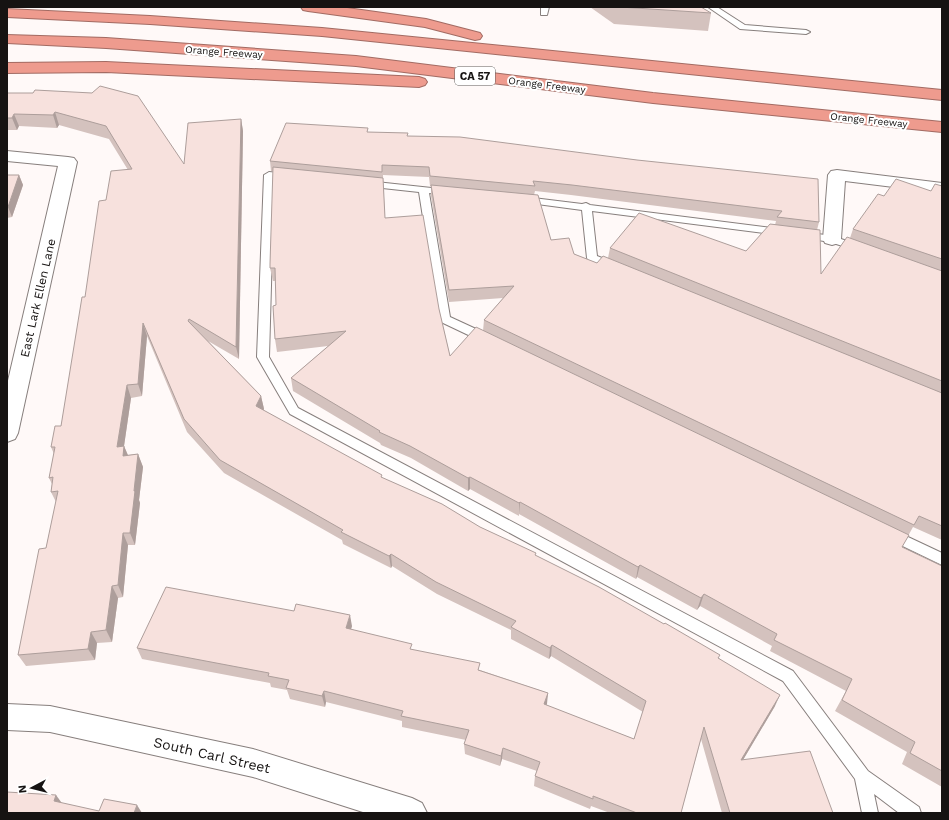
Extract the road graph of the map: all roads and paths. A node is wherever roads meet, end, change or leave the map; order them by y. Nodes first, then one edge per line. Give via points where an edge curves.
1 (308, 7) edge
2 (712, 7) edge
3 (7, 13) edge
4 (806, 32) dead end
5 (7, 39) edge
6 (532, 52) junction
7 (7, 68) edge
8 (598, 91) junction
9 (942, 95) edge
10 (942, 127) edge
11 (7, 156) edge
12 (300, 178) edge
13 (354, 183) edge
14 (942, 188) edge
15 (423, 189) junction
16 (454, 192) edge
17 (516, 199) edge
18 (586, 206) junction
19 (832, 239) junction
20 (869, 252) edge
21 (622, 270) edge
22 (494, 343) edge
23 (7, 433) edge
24 (878, 528) edge
25 (942, 559) edge
26 (7, 717) edge
27 (862, 776) junction
28 (412, 813) edge
29 (870, 813) edge
30 (913, 813) edge

1 - 6 highway via 426,23
2 - 4 lane via 743,27
3 - 6 highway via 322,32
5 - 8 highway, Orange Freeway / CA 57 via 356,61
6 - 9 highway
7 - 8 highway via 106,67
8 - 10 highway, Orange Freeway / CA 57
11 - 23 street, East Lark Ellen Lane via 68,162
12 - 27 lane via 269,175 263,357 294,411 788,676
13 - 15 lane
14 - 19 street via 837,175
15 - 16 lane
15 - 22 lane via 445,319
17 - 18 lane
18 - 19 lane
18 - 21 lane via 592,258
19 - 20 lane
24 - 25 lane
26 - 28 street, South Carl Street via 50,719 253,763
27 - 29 lane
27 - 30 lane

